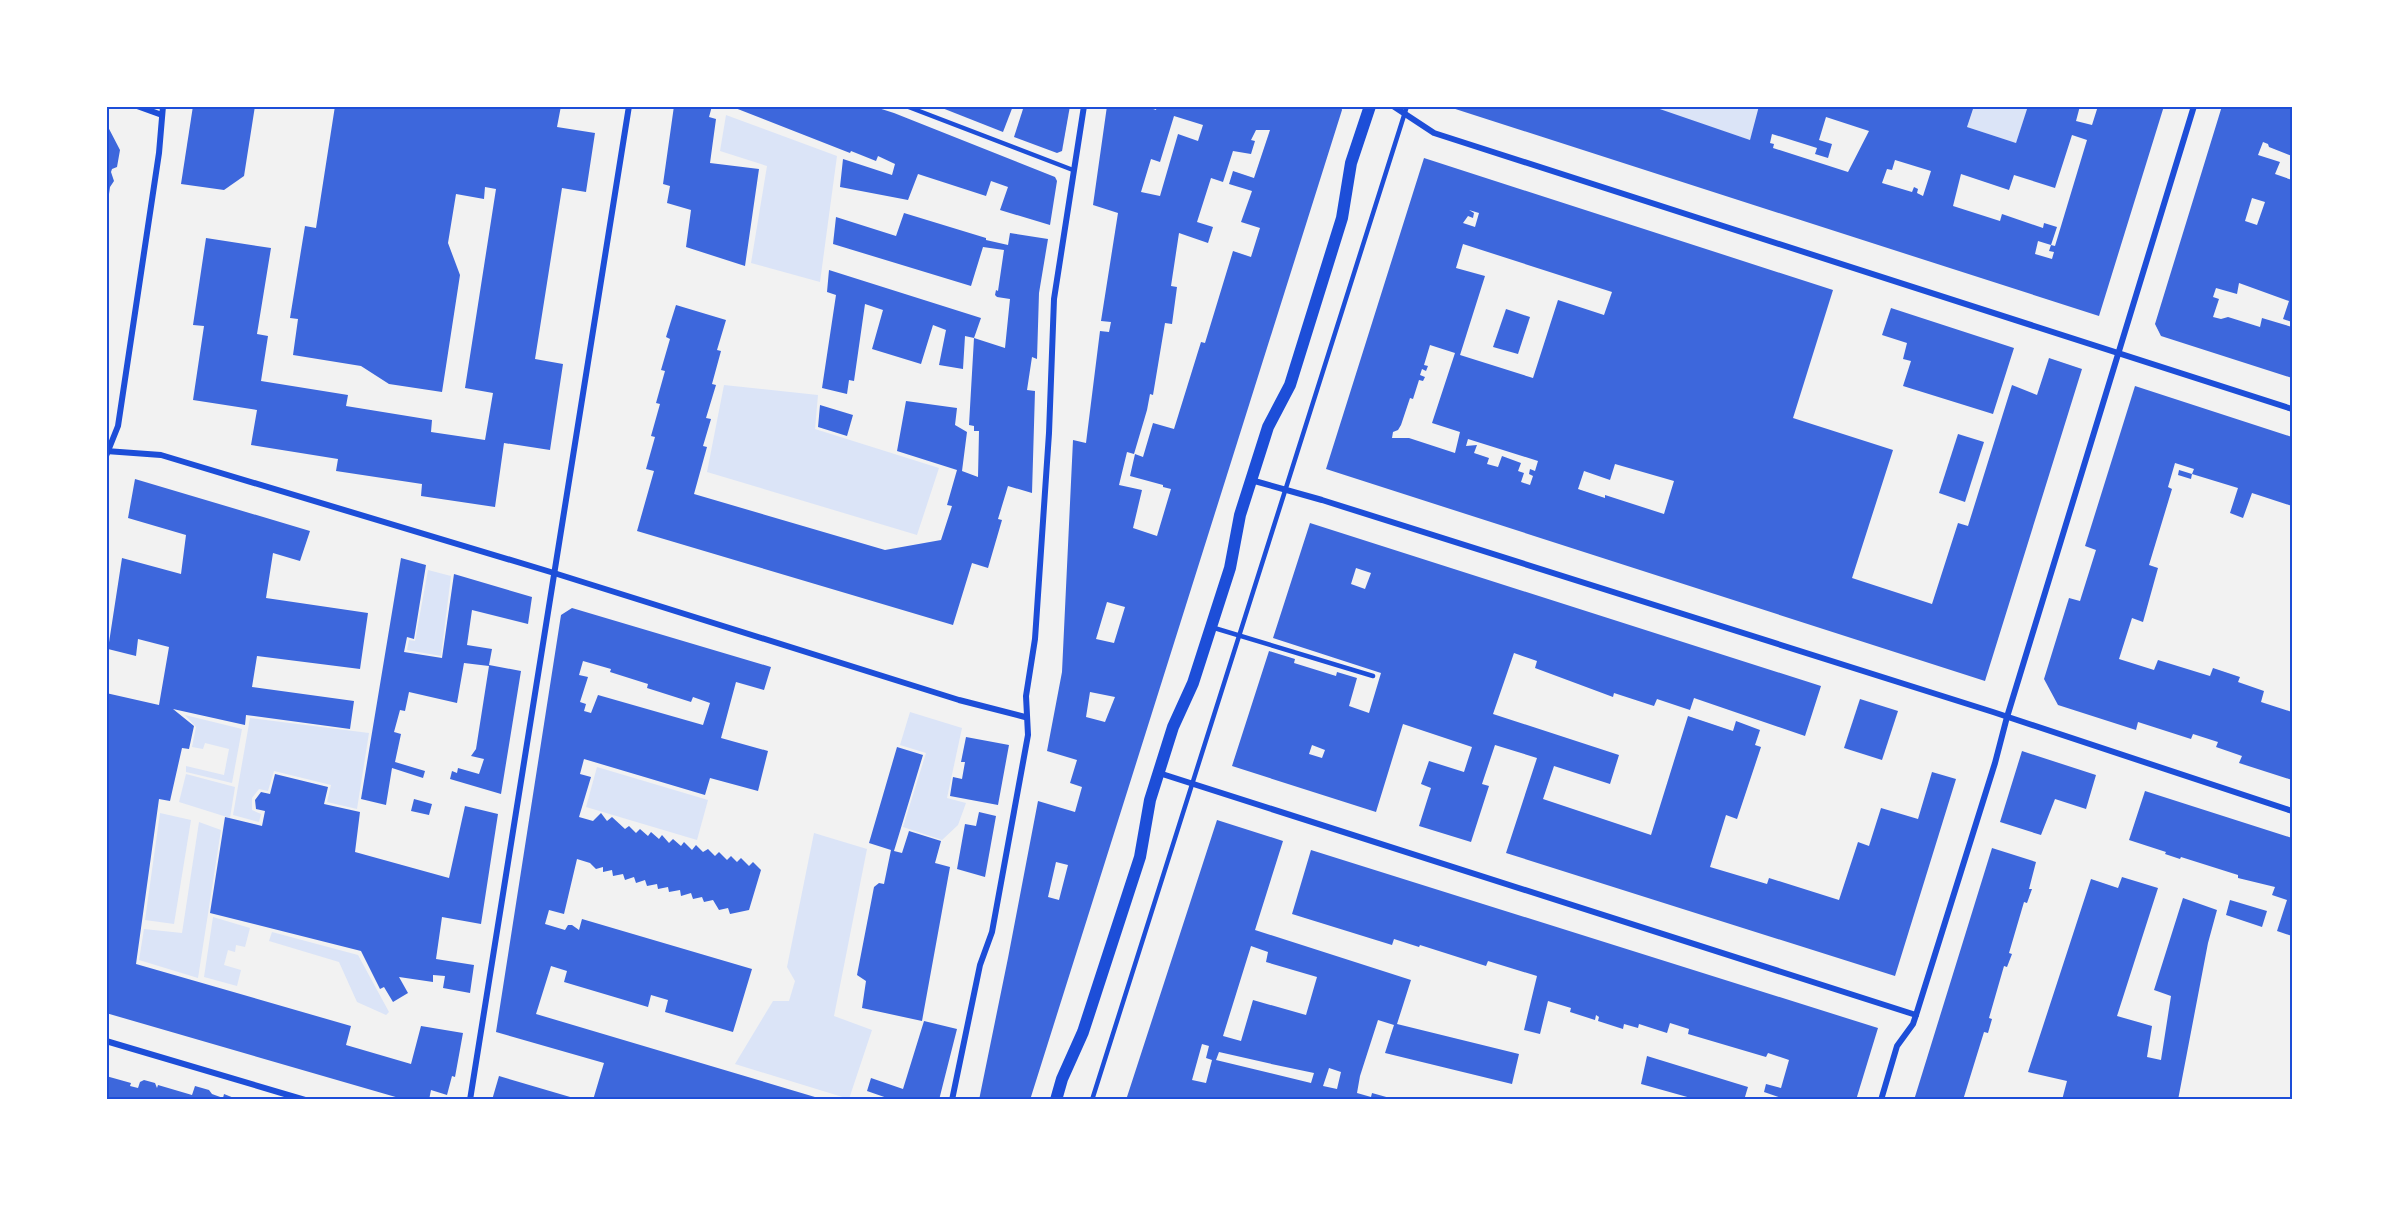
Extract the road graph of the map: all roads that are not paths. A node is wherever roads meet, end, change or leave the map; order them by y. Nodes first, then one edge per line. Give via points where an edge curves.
1 (137, 106) edge
2 (163, 106) edge
3 (629, 106) edge
4 (906, 106) edge
5 (1084, 106) edge
6 (1370, 106) edge
7 (1393, 106) edge
8 (1407, 106) edge
9 (2194, 106) edge
10 (1405, 114) junction
11 (162, 116) junction
12 (1073, 170) junction
13 (2120, 353) junction
14 (2292, 409) edge
15 (107, 453) edge
16 (1251, 479) junction
17 (1287, 489) junction
18 (554, 573) junction
19 (1211, 627) junction
20 (1239, 636) junction
21 (1373, 676) dead end
22 (1025, 717) junction
23 (2007, 717) junction
24 (1158, 773) junction
25 (1191, 783) junction
26 (2292, 811) edge
27 (1916, 1015) junction
28 (106, 1041) edge
29 (305, 1100) edge
30 (470, 1100) edge
31 (952, 1100) edge
32 (1056, 1100) edge
33 (1092, 1100) edge
34 (1881, 1100) edge

1 - 11 street
2 - 11 street
3 - 18 street
4 - 12 lane
5 - 12 street
6 - 16 main road via 1351,164 1342,218 1290,385 1268,427
7 - 10 street
8 - 10 lane
9 - 13 street
10 - 13 street via 1434,133
10 - 17 lane
11 - 15 street via 117,426
12 - 22 street via 1054,298 1035,639
13 - 14 street
13 - 23 street
15 - 18 street via 161,455
16 - 17 street
16 - 19 main road
17 - 20 lane
17 - 23 street
18 - 22 street via 948,697
18 - 30 street
19 - 20 lane
19 - 24 main road
20 - 21 lane
20 - 25 lane
22 - 31 street via 1028,735 992,932 980,965
23 - 26 street
23 - 27 street
24 - 25 street
24 - 32 main road via 1140,856 1083,1032
25 - 27 street
25 - 33 lane
27 - 34 street via 1898,1046
28 - 29 street

